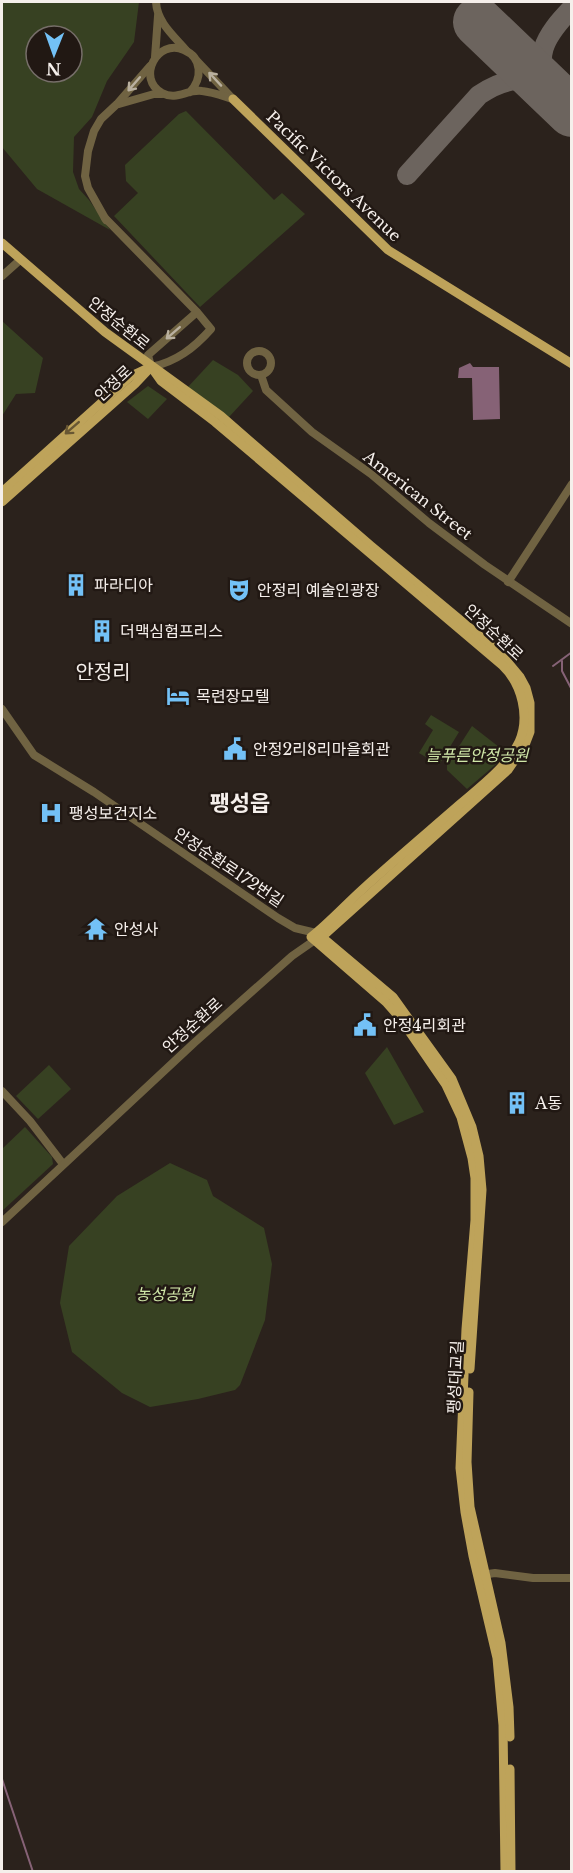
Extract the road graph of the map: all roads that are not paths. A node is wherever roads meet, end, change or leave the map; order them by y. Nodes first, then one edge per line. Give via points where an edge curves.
1 (156, 7) edge
2 (187, 51) junction
3 (195, 59) junction
4 (153, 61) junction
5 (190, 92) junction
6 (164, 94) junction
7 (233, 99) junction
8 (117, 104) junction
9 (2, 243) edge
10 (20, 260) junction
11 (2, 276) edge
12 (197, 312) junction
13 (572, 364) edge
14 (151, 367) junction
15 (261, 375) dead end
16 (572, 484) edge
17 (2, 492) edge
18 (2, 502) edge
19 (508, 582) junction
20 (572, 624) edge
21 (2, 709) edge
22 (316, 937) junction
23 (2, 1090) edge
24 (63, 1164) junction
25 (2, 1222) edge
26 (482, 1575) junction
27 (572, 1578) edge
28 (505, 1872) edge
29 (511, 1872) edge

1 - 2 street via 164,25
1 - 4 street
2 - 3 street
2 - 4 street via 167,49
3 - 5 street via 199,76
7 -> 3 street
4 - 6 street via 152,82
4 -> 8 street
5 - 6 street via 177,97
5 - 7 street
6 - 8 street
7 - 13 main road, Pacific Victors Avenue via 388,250
8 - 12 street via 94,131 85,166 88,188 106,219
9 - 10 main road, 안정순환로
10 - 11 street
10 - 14 main road, 안정순환로
12 -> 14 street via 148,355
12 - 14 street via 211,329 186,353
14 -> 17 main road, 안정로 via 131,376
14 - 18 main road, 안정로
14 - 22 main road, 안정순환로 via 160,381 502,665 515,681 521,698 523,730 510,756 364,887
14 - 22 main road, 안정순환로 via 221,416 500,653 526,688 530,732 508,770
15 - 19 street, American Street via 266,390 294,417
16 - 19 street
19 - 20 street, American Street
21 - 22 street, 안정순환로172번길 via 34,755 295,928
22 - 24 street, 안정순환로
22 - 26 main road via 400,1018 446,1085 461,1117 472,1158 475,1220 460,1468 465,1512
22 - 26 main road, 팽성대교길 via 393,997 452,1080 472,1127 482,1190 467,1462
23 - 24 street
24 - 25 street, 안정순환로
26 - 27 street
26 - 28 main road via 497,1658 502,1714
26 - 29 main road, 팽성대교길 via 501,1642 509,1707

